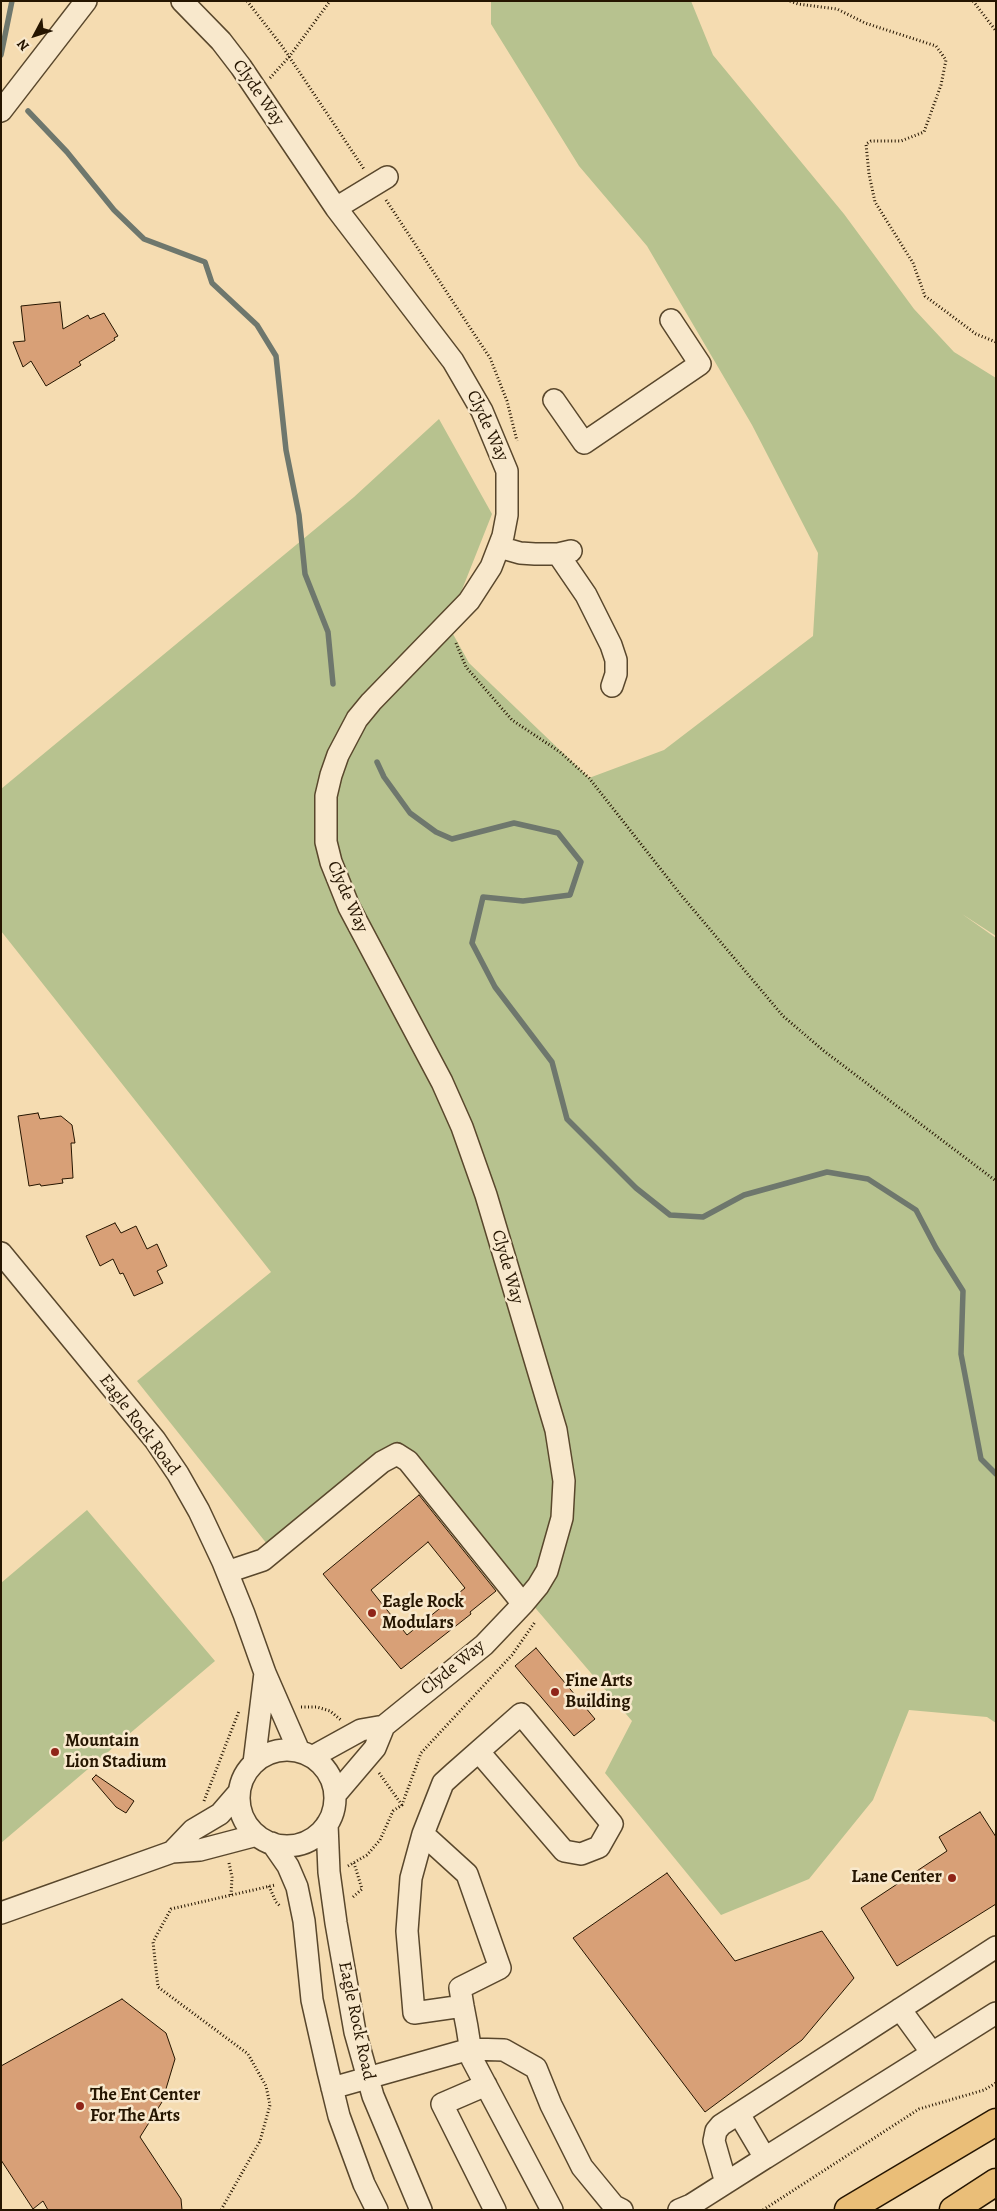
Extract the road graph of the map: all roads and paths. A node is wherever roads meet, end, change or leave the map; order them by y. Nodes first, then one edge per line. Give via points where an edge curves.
1 (86, 1) edge
2 (182, 1) edge
3 (330, 1) edge
4 (790, 1) edge
5 (973, 1) edge
6 (996, 30) edge
7 (259, 91) junction
8 (1, 111) edge
9 (387, 177) dead end
10 (336, 208) junction
11 (671, 320) dead end
12 (996, 342) edge
13 (554, 400) dead end
14 (499, 547) junction
15 (448, 625) junction
16 (612, 686) dead end
17 (996, 1181) edge
18 (1, 1253) edge
19 (227, 1572) junction
20 (532, 1610) junction
21 (265, 1673) junction
22 (241, 1708) dead end
23 (294, 1708) dead end
24 (345, 1723) dead end
25 (384, 1726) junction
26 (479, 1752) junction
27 (305, 1754) junction
28 (254, 1763) junction
29 (374, 1765) dead end
30 (239, 1792) junction
31 (335, 1795) junction
32 (202, 1804) dead end
33 (402, 1805) junction
34 (327, 1824) junction
35 (423, 1834) junction
36 (265, 1839) junction
37 (225, 1843) junction
38 (172, 1852) junction
39 (354, 1863) junction
40 (344, 1869) dead end
41 (294, 1880) junction
42 (362, 1890) dead end
43 (231, 1895) junction
44 (1, 1913) edge
45 (996, 1947) edge
46 (463, 2006) junction
47 (900, 2009) junction
48 (996, 2013) edge
49 (470, 2049) junction
50 (932, 2053) junction
51 (368, 2078) junction
52 (996, 2082) edge
53 (486, 2085) junction
54 (332, 2088) junction
55 (739, 2114) junction
56 (996, 2122) edge
57 (766, 2158) junction
58 (996, 2182) edge
59 (726, 2183) junction
60 (221, 2210) edge
61 (377, 2210) edge
62 (421, 2210) edge
63 (495, 2210) edge
64 (552, 2210) edge
65 (622, 2210) edge
66 (679, 2210) edge
67 (763, 2210) edge
68 (848, 2210) edge
69 (953, 2210) edge

1 - 8 street
2 - 7 street, Clyde Way via 221,41
3 - 7 path
4 - 12 path via 837,10 865,23 936,46 946,60 941,85 924,132 901,141 866,144 870,174 875,202 913,263 925,296 976,334
5 - 6 path
7 - 10 street, Clyde Way
9 - 10 street
10 - 14 street, Clyde Way via 453,361 482,411 507,471 507,515
11 - 13 street via 700,364 584,443
14 - 15 street, Clyde Way via 482,585
14 - 16 street via 520,552 565,553 611,645 616,660
15 - 17 path via 466,667 512,720 560,752 589,778 681,895 783,1016 824,1051
15 - 20 street, Clyde Way via 371,702 348,734 326,796 326,842 330,862 349,907 422,1043 462,1127 486,1195 556,1430 564,1481 562,1518
18 - 19 street, Eagle Rock Road via 155,1440 199,1511
19 - 20 street via 263,1560 382,1462 397,1454 408,1461
19 - 21 street, Eagle Rock Road
20 - 25 street, Clyde Way
20 - 33 path via 512,1655 422,1753
21 - 27 street, Eagle Rock Road
21 - 28 street, Eagle Rock Road
22 - 32 path
23 - 24 path via 317,1707 330,1711
25 - 27 street via 361,1730
25 - 31 street via 375,1748
26 - 26 street via 521,1714 612,1824 599,1847 581,1854 564,1851
26 - 35 street via 443,1783
27 - 28 street via 284,1750 267,1754
27 - 31 street, Eagle Rock Road via 324,1767 332,1780
28 - 30 street, Eagle Rock Road via 244,1776
29 - 33 path
30 - 36 street, Eagle Rock Road via 240,1808 246,1823
30 - 38 street via 220,1814 194,1830
31 - 34 street, Eagle Rock Road via 334,1810
33 - 39 path via 392,1811 380,1840 368,1855
34 - 36 street via 304,1843 288,1846
34 - 51 street, Eagle Rock Road via 336,1923 355,2032
35 - 46 street via 467,1874 500,1968 460,1988
35 - 46 street via 411,1878 407,1931 414,2013
36 - 37 street
36 - 41 street, Eagle Rock Road via 288,1866
37 - 38 street via 200,1850
37 - 43 path via 232,1877
38 - 44 street
39 - 40 path
39 - 42 path
41 - 43 path
41 - 54 street, Eagle Rock Road via 304,1921 312,2000
43 - 60 path via 171,1909 153,1942 158,1987 248,2054 266,2086 270,2104 260,2141
45 - 47 street
46 - 49 street
47 - 50 street
47 - 55 street
48 - 50 street
49 - 51 street
49 - 53 street
49 - 65 street via 504,2050 536,2068 582,2167 614,2206
50 - 57 street
51 - 54 street
51 - 62 street, Eagle Rock Road
52 - 67 path via 984,2090 919,2109
53 - 63 street via 442,2104
53 - 64 street
54 - 61 street, Eagle Rock Road via 364,2184
55 - 57 street
55 - 59 street via 716,2131 715,2150
56 - 68 main road
57 - 59 street
58 - 69 main road
59 - 66 street

